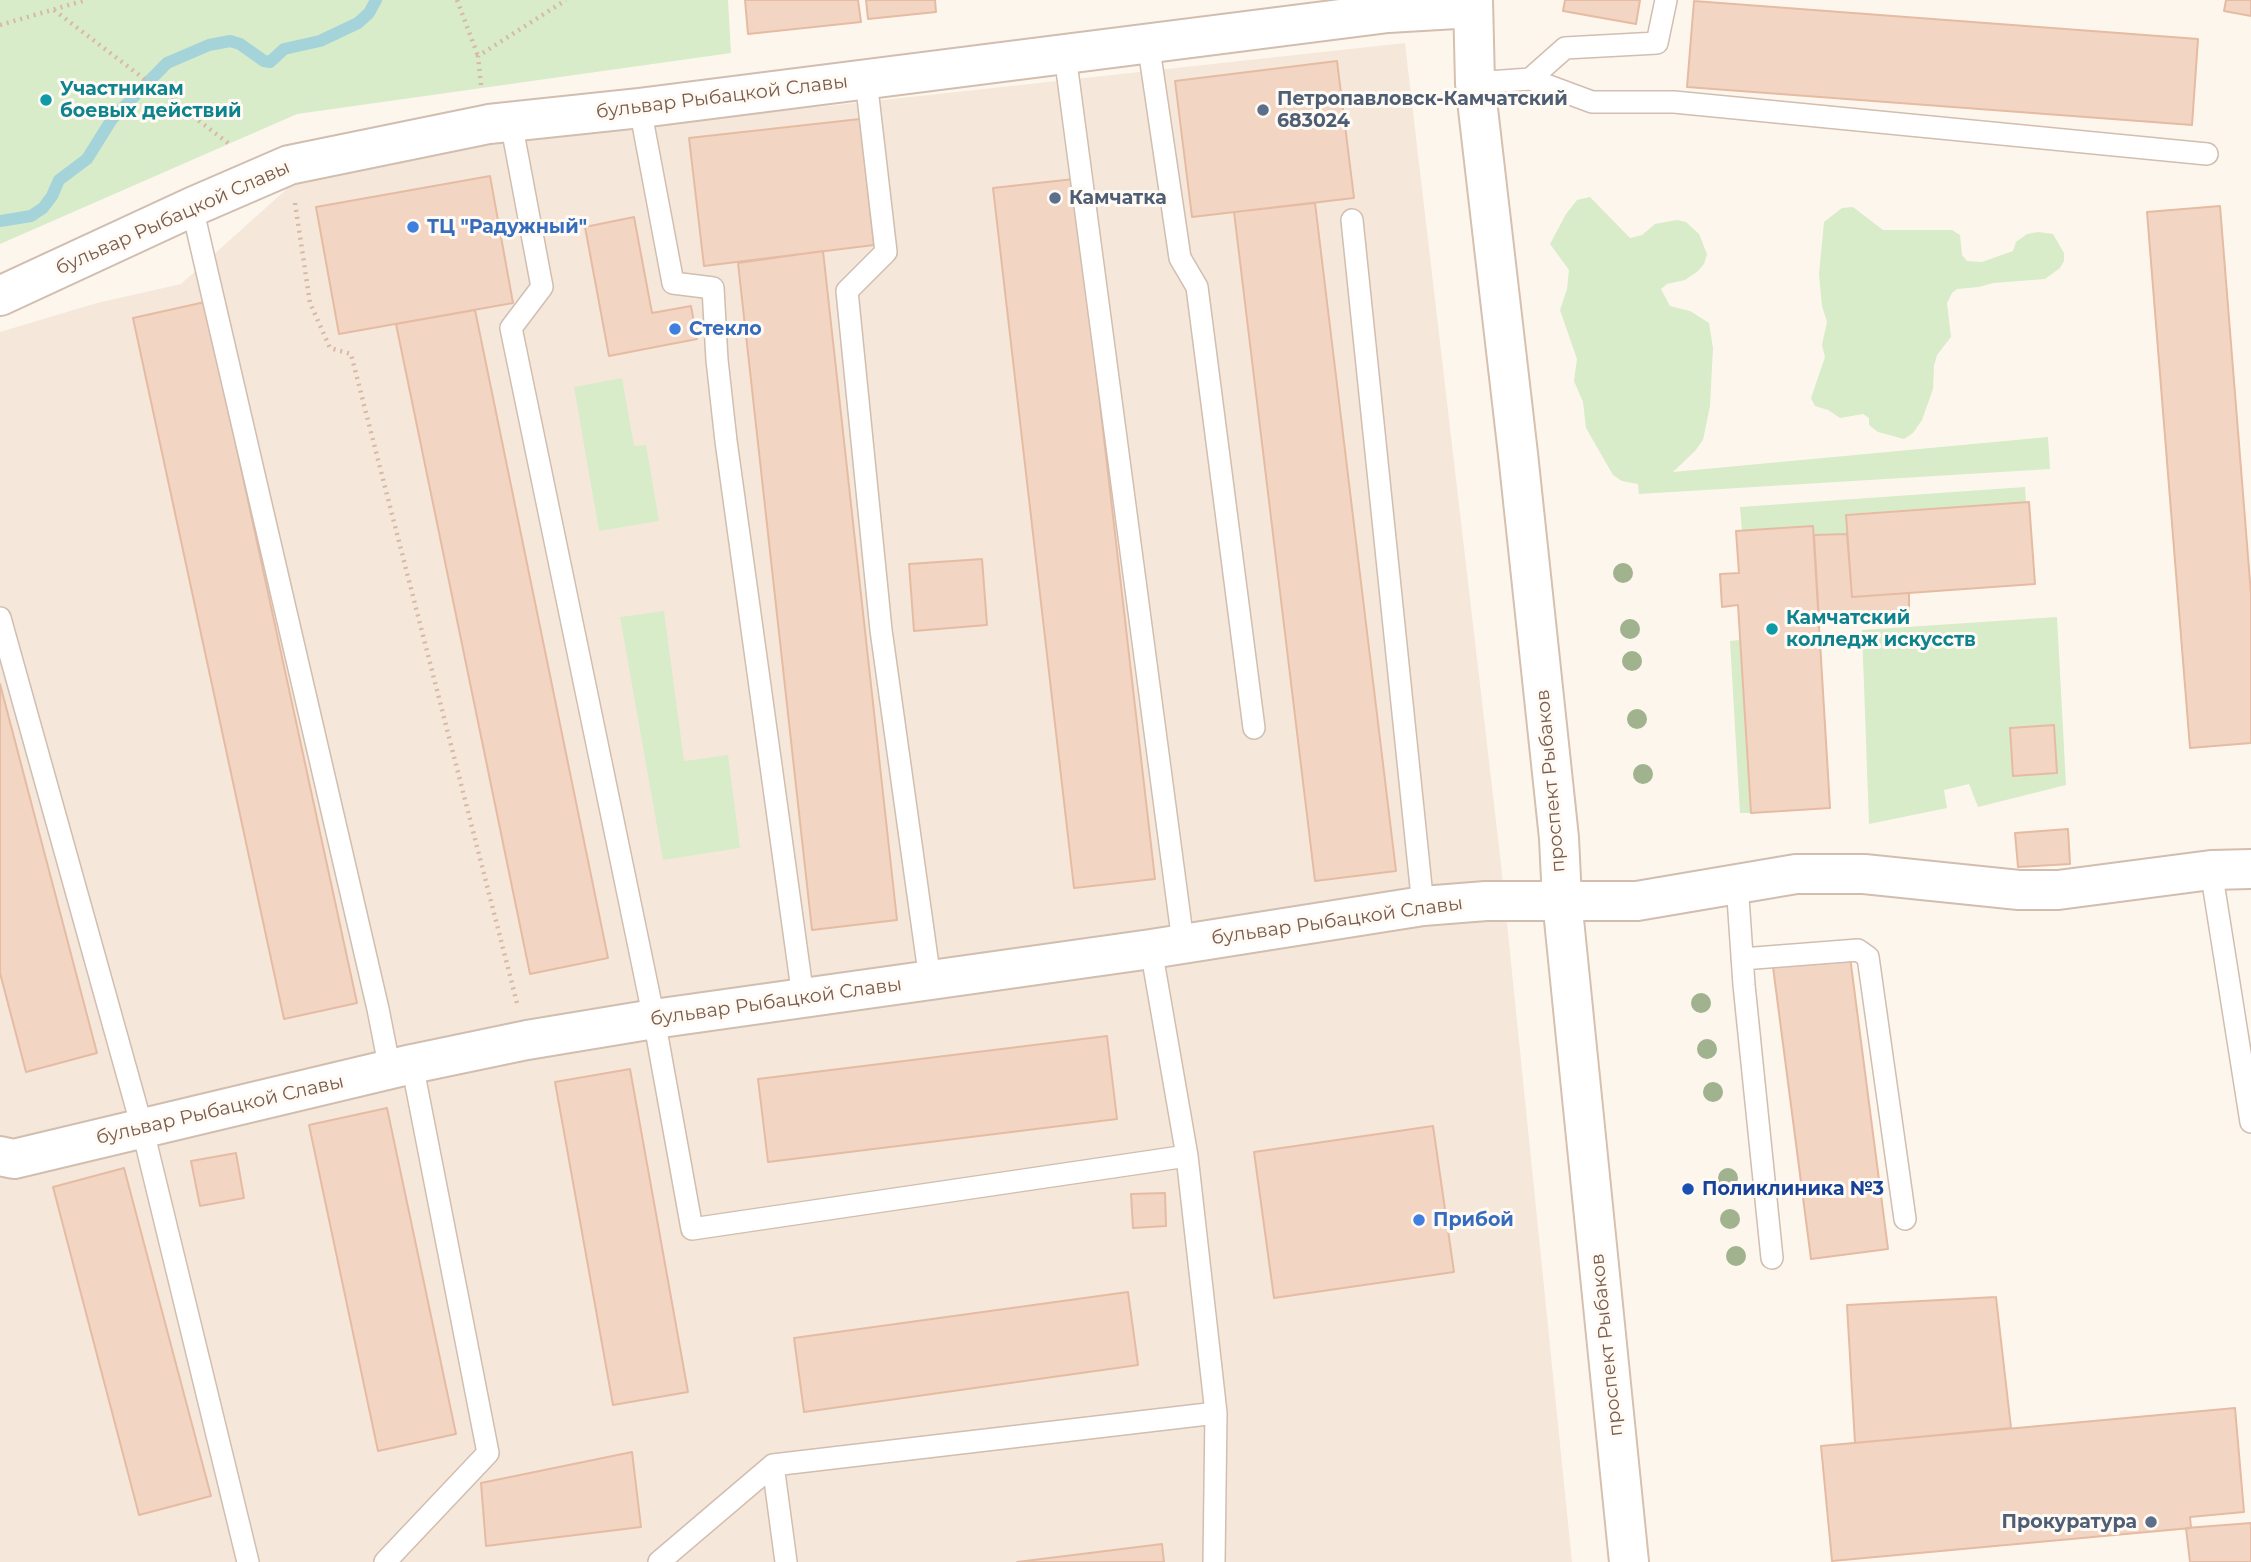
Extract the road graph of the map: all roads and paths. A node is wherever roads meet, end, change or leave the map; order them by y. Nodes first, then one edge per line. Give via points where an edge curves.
1 (86, 0) edge
2 (457, 0) edge
3 (566, 0) edge
4 (1666, 0) edge
5 (1473, 4) edge
6 (54, 10) junction
7 (0, 25) edge
8 (1148, 42) junction
9 (1065, 55) junction
10 (478, 56) junction
11 (1530, 79) junction
12 (866, 80) junction
13 (1475, 83) junction
14 (640, 108) junction
15 (500, 123) junction
16 (2207, 154) dead end
17 (289, 164) junction
18 (246, 183) junction
19 (192, 207) junction
20 (1352, 220) dead end
21 (0, 296) edge
22 (0, 618) edge
23 (1254, 728) dead end
24 (2251, 869) edge
25 (2211, 870) junction
26 (1737, 883) junction
27 (1562, 900) junction
28 (1423, 906) junction
29 (1167, 945) junction
30 (1742, 959) junction
31 (930, 980) junction
32 (803, 998) junction
33 (654, 1019) junction
34 (527, 1040) junction
35 (401, 1067) junction
36 (2251, 1122) edge
37 (142, 1127) junction
38 (0, 1156) edge
39 (1187, 1156) junction
40 (1905, 1219) dead end
41 (1772, 1258) dead end
42 (1216, 1413) junction
43 (773, 1465) junction
44 (248, 1562) edge
45 (385, 1562) edge
46 (659, 1562) edge
47 (786, 1562) edge
48 (1214, 1562) edge
49 (1629, 1562) edge

1 - 6 path
2 - 10 path
3 - 10 path
4 - 11 lane via 1657,43 1565,48
5 - 8 street, бульвар Рыбацкой Славы
5 - 13 street, проспект Рыбаков
6 - 7 path
6 - 18 path via 234,148
8 - 9 street, бульвар Рыбацкой Славы
8 - 23 lane via 1180,258 1198,287
9 - 12 street, бульвар Рыбацкой Славы
9 - 29 lane
10 - 15 path
11 - 13 lane
11 - 16 lane via 1592,102 1674,102
12 - 14 street, бульвар Рыбацкой Славы
12 - 31 lane via 886,252 847,291 881,630
13 - 27 street, проспект Рыбаков via 1559,838
14 - 15 street, бульвар Рыбацкой Славы
14 - 32 lane via 673,283 713,288 726,440
15 - 17 street, бульвар Рыбацкой Славы
15 - 33 lane via 542,287 511,328
17 - 18 street, бульвар Рыбацкой Славы
17 - 34 path via 310,303 330,348 351,354
18 - 19 street, бульвар Рыбацкой Славы
19 - 21 street, бульвар Рыбацкой Славы
19 - 35 lane via 378,1009
20 - 28 lane
22 - 37 lane
24 - 25 street, бульвар Рыбацкой Славы
25 - 26 street, бульвар Рыбацкой Славы via 2058,890 1864,874 1796,874
25 - 36 lane
26 - 27 street, бульвар Рыбацкой Славы via 1637,901
26 - 30 lane
27 - 28 street, бульвар Рыбацкой Славы
27 - 49 street, проспект Рыбаков
28 - 29 street, бульвар Рыбацкой Славы
29 - 31 street, бульвар Рыбацкой Славы
29 - 39 lane
30 - 40 lane via 1858,950 1868,957
30 - 41 lane
31 - 32 street, бульвар Рыбацкой Славы
32 - 33 street, бульвар Рыбацкой Славы
33 - 34 street, бульвар Рыбацкой Славы
33 - 39 lane via 692,1229
34 - 35 street, бульвар Рыбацкой Славы
35 - 37 street, бульвар Рыбацкой Славы
35 - 45 lane via 488,1454
37 - 38 street, бульвар Рыбацкой Славы via 14,1158
37 - 44 lane
39 - 42 lane
42 - 43 lane
42 - 48 lane
43 - 46 lane
43 - 47 lane

